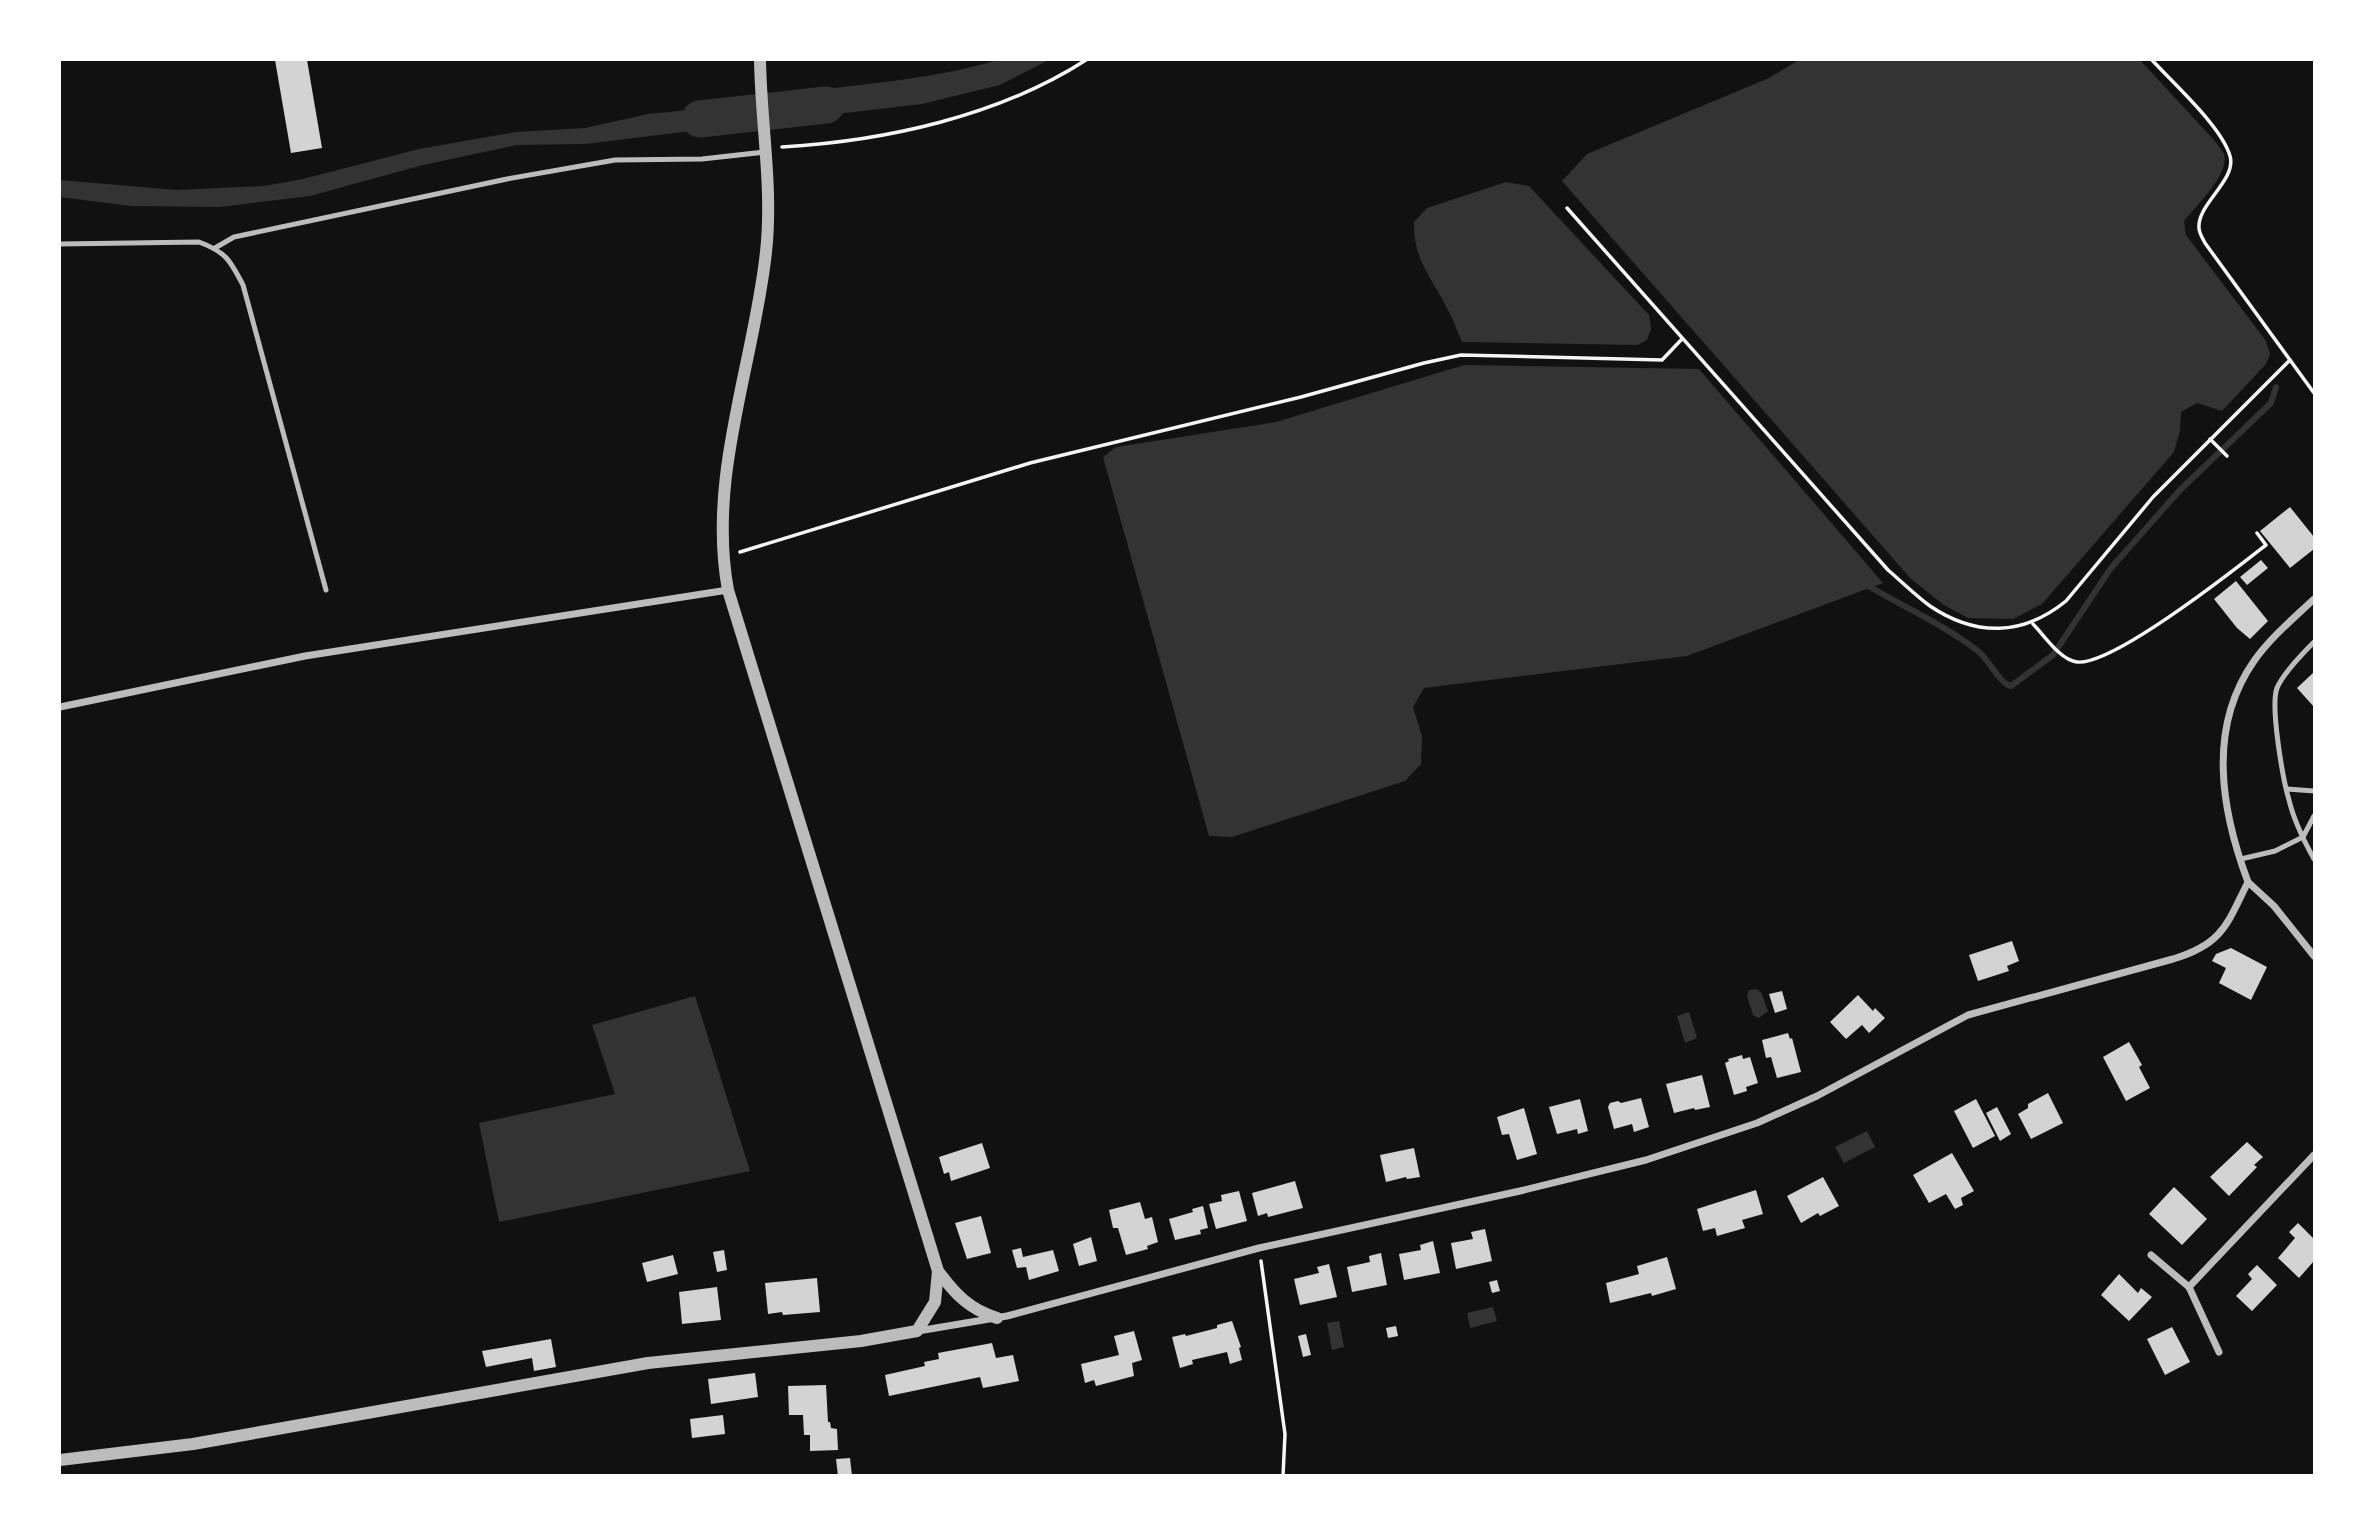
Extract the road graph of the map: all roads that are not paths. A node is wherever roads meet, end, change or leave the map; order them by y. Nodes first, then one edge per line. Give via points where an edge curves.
1 (760, 60) edge
2 (765, 152) junction
3 (60, 244) edge
4 (215, 248) junction
5 (326, 590) dead end
6 (728, 590) junction
7 (2315, 599) edge
8 (2315, 642) edge
9 (60, 707) edge
10 (2287, 789) junction
11 (2315, 791) edge
12 (2315, 816) edge
13 (2302, 837) junction
14 (2241, 859) junction
15 (2315, 859) edge
16 (2248, 882) junction
17 (2315, 956) edge
18 (2315, 1156) edge
19 (2151, 1255) dead end
20 (938, 1271) junction
21 (2189, 1287) junction
22 (997, 1318) junction
23 (917, 1331) junction
24 (2219, 1352) dead end
25 (60, 1460) edge

1 - 2 street
2 - 4 lane via 702,159 615,160 234,237
2 - 6 street via 768,181 761,296 723,500 722,557
3 - 4 lane via 199,242
4 - 5 lane via 229,257 243,285
6 - 9 street via 305,656
6 - 20 street
7 - 14 street via 2256,658 2227,719 2222,779
8 - 10 lane via 2277,689
10 - 11 lane
10 - 13 lane
12 - 13 lane
13 - 14 lane via 2275,851
13 - 15 lane
14 - 16 street
16 - 17 street
16 - 22 street via 2228,923 2199,949 1968,1015 1757,1123 1646,1160 1259,1248
18 - 21 street
19 - 21 street
20 - 22 street via 962,1301
20 - 23 street via 935,1302
21 - 24 street
22 - 23 street
23 - 25 street via 648,1363 193,1444

